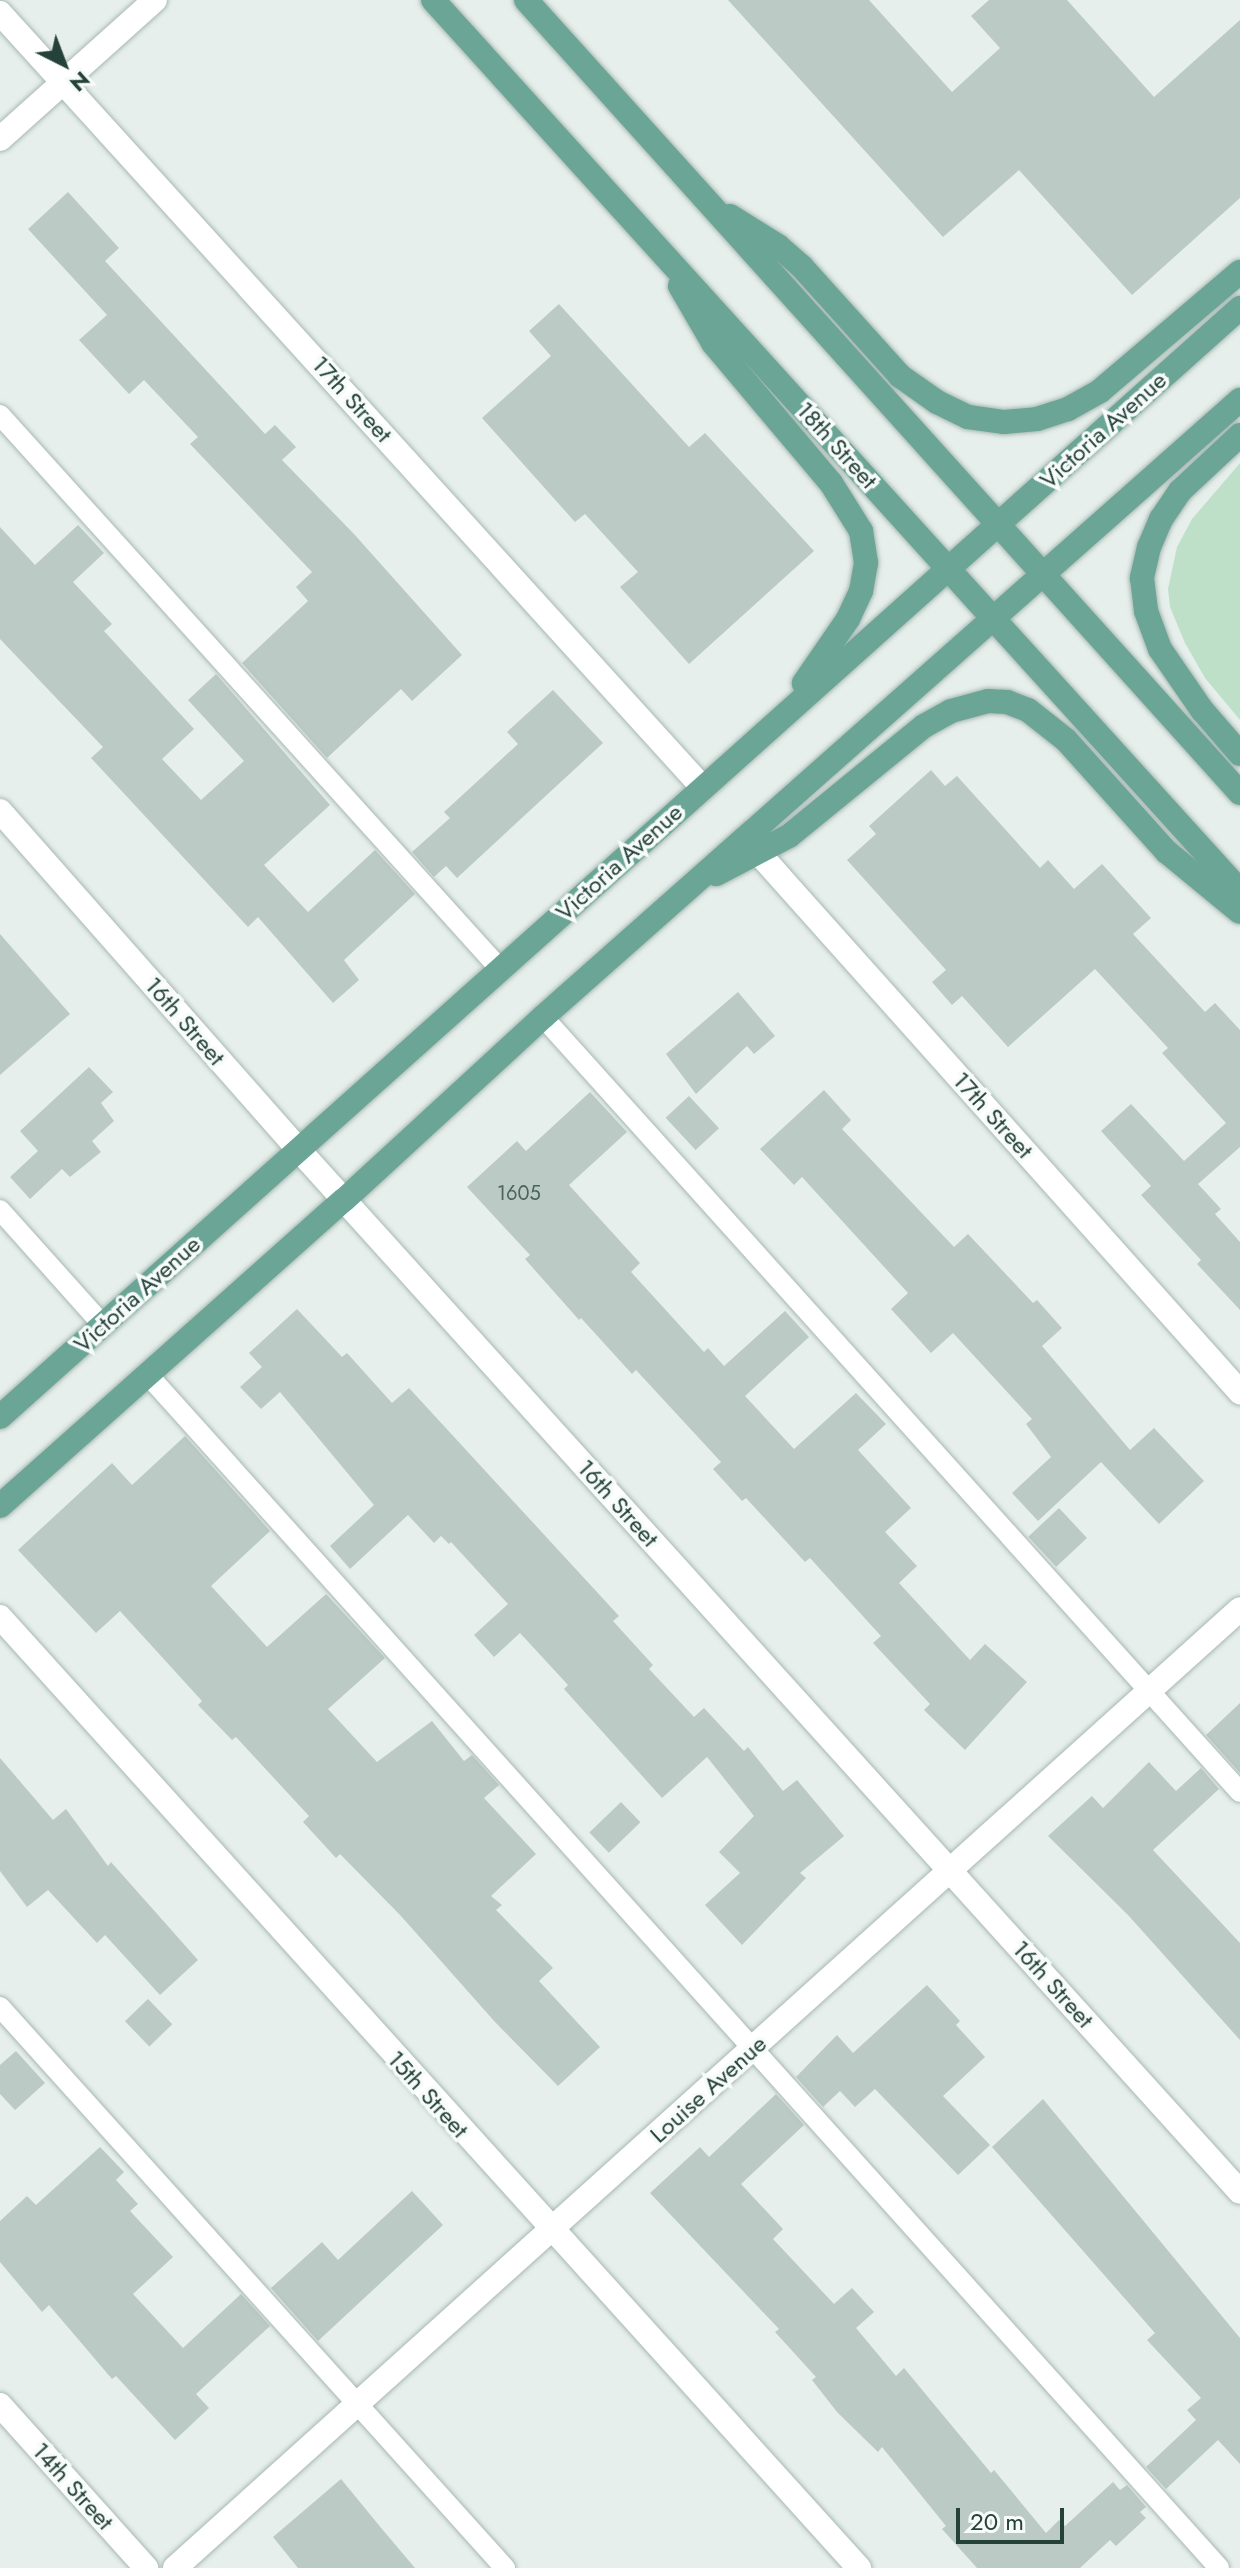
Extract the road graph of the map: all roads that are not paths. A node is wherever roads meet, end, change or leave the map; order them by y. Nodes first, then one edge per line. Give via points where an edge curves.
1 (155, 0) edge
2 (433, 0) edge
3 (526, 0) edge
4 (0, 13) edge
5 (63, 83) junction
6 (0, 139) edge
7 (712, 207) junction
8 (662, 251) junction
9 (1240, 272) edge
10 (1240, 308) edge
11 (1240, 400) edge
12 (0, 415) edge
13 (1240, 435) edge
14 (999, 524) junction
15 (948, 569) junction
16 (1044, 575) junction
17 (994, 620) junction
18 (761, 734) junction
19 (1240, 754) edge
20 (702, 787) junction
21 (1240, 793) edge
22 (0, 811) edge
23 (752, 846) junction
24 (1240, 891) edge
25 (1240, 912) edge
26 (500, 969) junction
27 (543, 1017) junction
28 (298, 1149) junction
29 (344, 1200) junction
30 (0, 1210) edge
31 (103, 1325) junction
32 (148, 1375) junction
33 (1240, 1392) edge
34 (0, 1417) edge
35 (0, 1506) edge
36 (1240, 1609) edge
37 (0, 1617) edge
38 (1149, 1691) junction
39 (1240, 1792) edge
40 (951, 1870) junction
41 (0, 2007) edge
42 (751, 2050) junction
43 (1240, 2192) edge
44 (551, 2230) junction
45 (0, 2405) edge
46 (357, 2405) junction
47 (146, 2568) edge
48 (175, 2568) edge
49 (505, 2568) edge
50 (859, 2568) edge
51 (1219, 2568) edge

1 - 5 street
2 - 8 main road, 18th Street
3 - 7 main road
4 - 5 street, 17th Street
5 - 6 street
5 - 20 street, 17th Street
7 - 9 main road via 759,233 802,267 900,376 968,417 1004,422 1068,409 1100,391
7 - 14 main road
8 - 15 main road, 18th Street
8 - 18 main road via 713,343 831,483 853,514 865,547 861,591 848,619 820,664
10 - 14 main road, Victoria Avenue
11 - 16 main road
12 - 26 lane
13 - 19 main road via 1180,491 1161,519 1142,578 1146,611 1160,649
14 - 15 main road, Victoria Avenue
14 - 16 main road
15 - 17 main road, 18th Street
15 - 18 main road, Victoria Avenue
16 - 17 main road
16 - 21 main road
17 - 23 main road
17 - 24 main road, 18th Street
18 - 20 main road, Victoria Avenue
20 - 26 main road, Victoria Avenue
22 - 28 street, 16th Street
23 - 25 main road via 810,821 924,726 951,711 988,701 1007,702 1028,710 1066,740 1167,852
23 - 27 main road via 672,903
23 - 33 street, 17th Street
26 - 28 main road, Victoria Avenue
27 - 29 main road
27 - 38 lane
28 - 29 street, 16th Street
28 - 31 main road, Victoria Avenue
29 - 32 main road
29 - 40 street, 16th Street
30 - 31 lane
31 - 34 main road, Victoria Avenue
32 - 35 main road
32 - 42 lane
36 - 38 street, Louise Avenue
37 - 44 street, 15th Street
38 - 39 lane
38 - 40 street, Louise Avenue
40 - 42 street, Louise Avenue
40 - 43 street, 16th Street
41 - 46 lane
42 - 44 street, Louise Avenue
42 - 51 lane
44 - 46 street, Louise Avenue
44 - 50 street, 15th Street
45 - 47 street, 14th Street
46 - 48 street, Louise Avenue
46 - 49 lane

